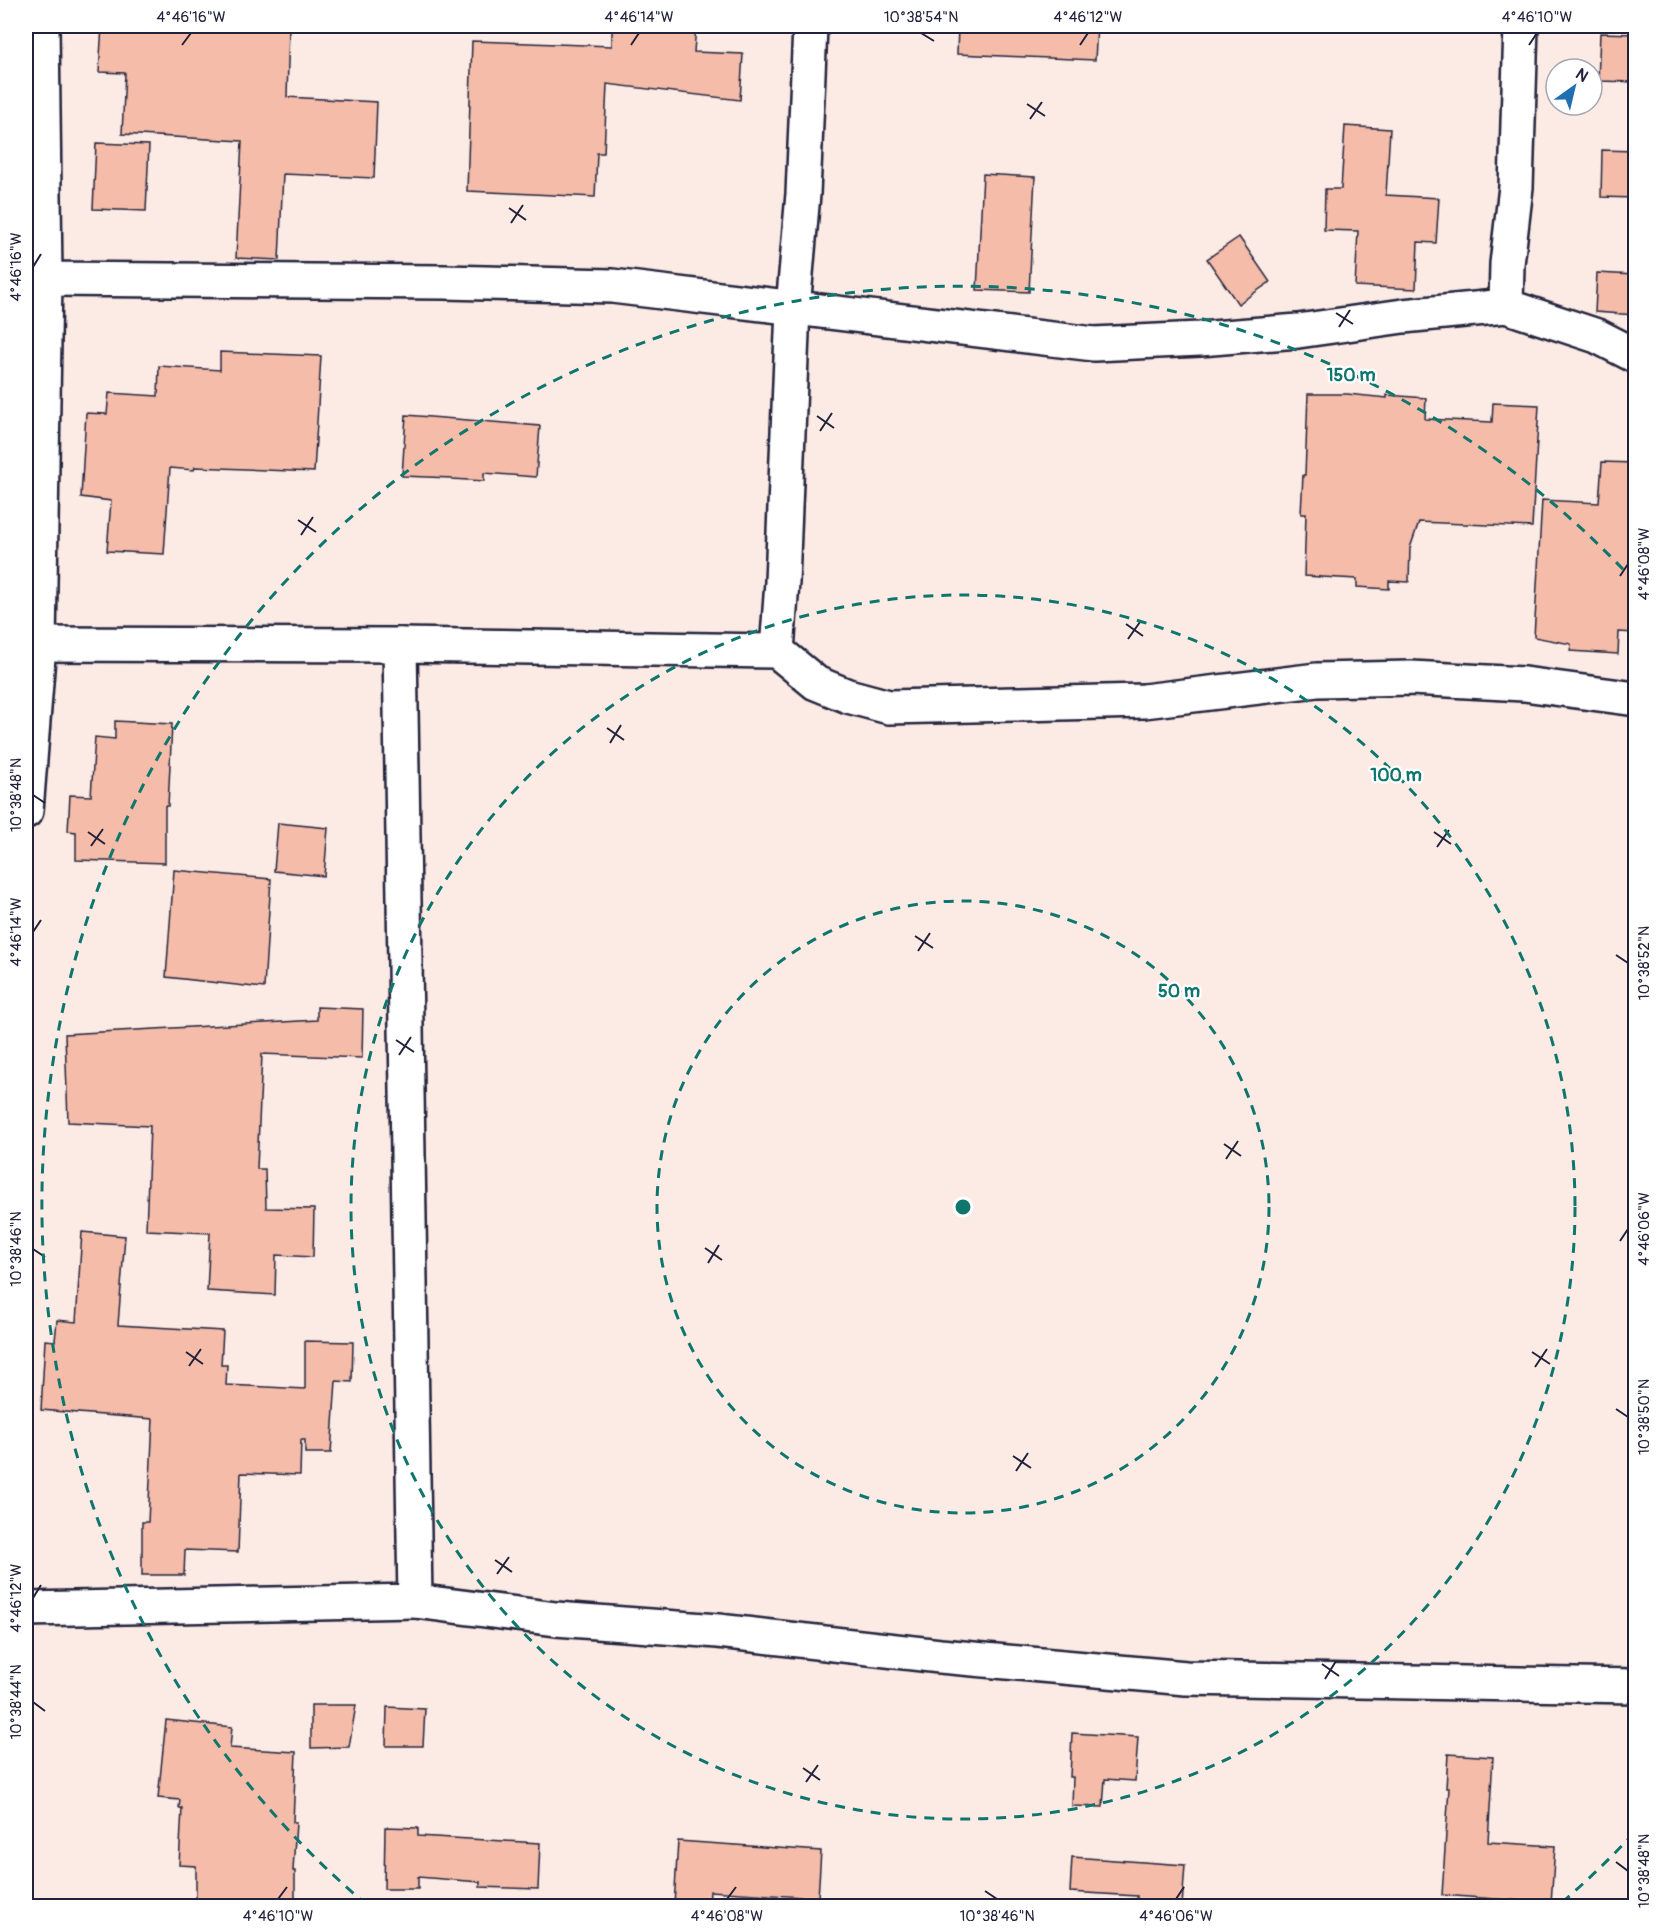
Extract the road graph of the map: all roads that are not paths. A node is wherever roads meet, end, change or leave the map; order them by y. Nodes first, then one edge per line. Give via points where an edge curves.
1 (42, 26) edge
2 (810, 26) edge
3 (1521, 26) edge
4 (35, 278) edge
5 (1506, 306) junction
6 (793, 308) junction
7 (1635, 356) edge
8 (32, 644) edge
9 (400, 645) junction
10 (777, 651) junction
11 (1635, 699) edge
12 (26, 811) edge
13 (415, 1601) junction
14 (26, 1609) edge
15 (1635, 1686) edge

1 - 4 street
2 - 6 street via 803,194
3 - 5 street via 1516,188
4 - 6 street via 612,286
4 - 8 street
5 - 6 street via 1298,331 1095,344
5 - 7 street via 1597,336
6 - 10 street
8 - 9 street
8 - 12 street
9 - 10 street
9 - 13 street
10 - 11 street via 816,683 889,706 1144,701 1317,680 1411,678 1524,684
13 - 14 street
13 - 15 street via 556,1619 718,1631 1186,1678

